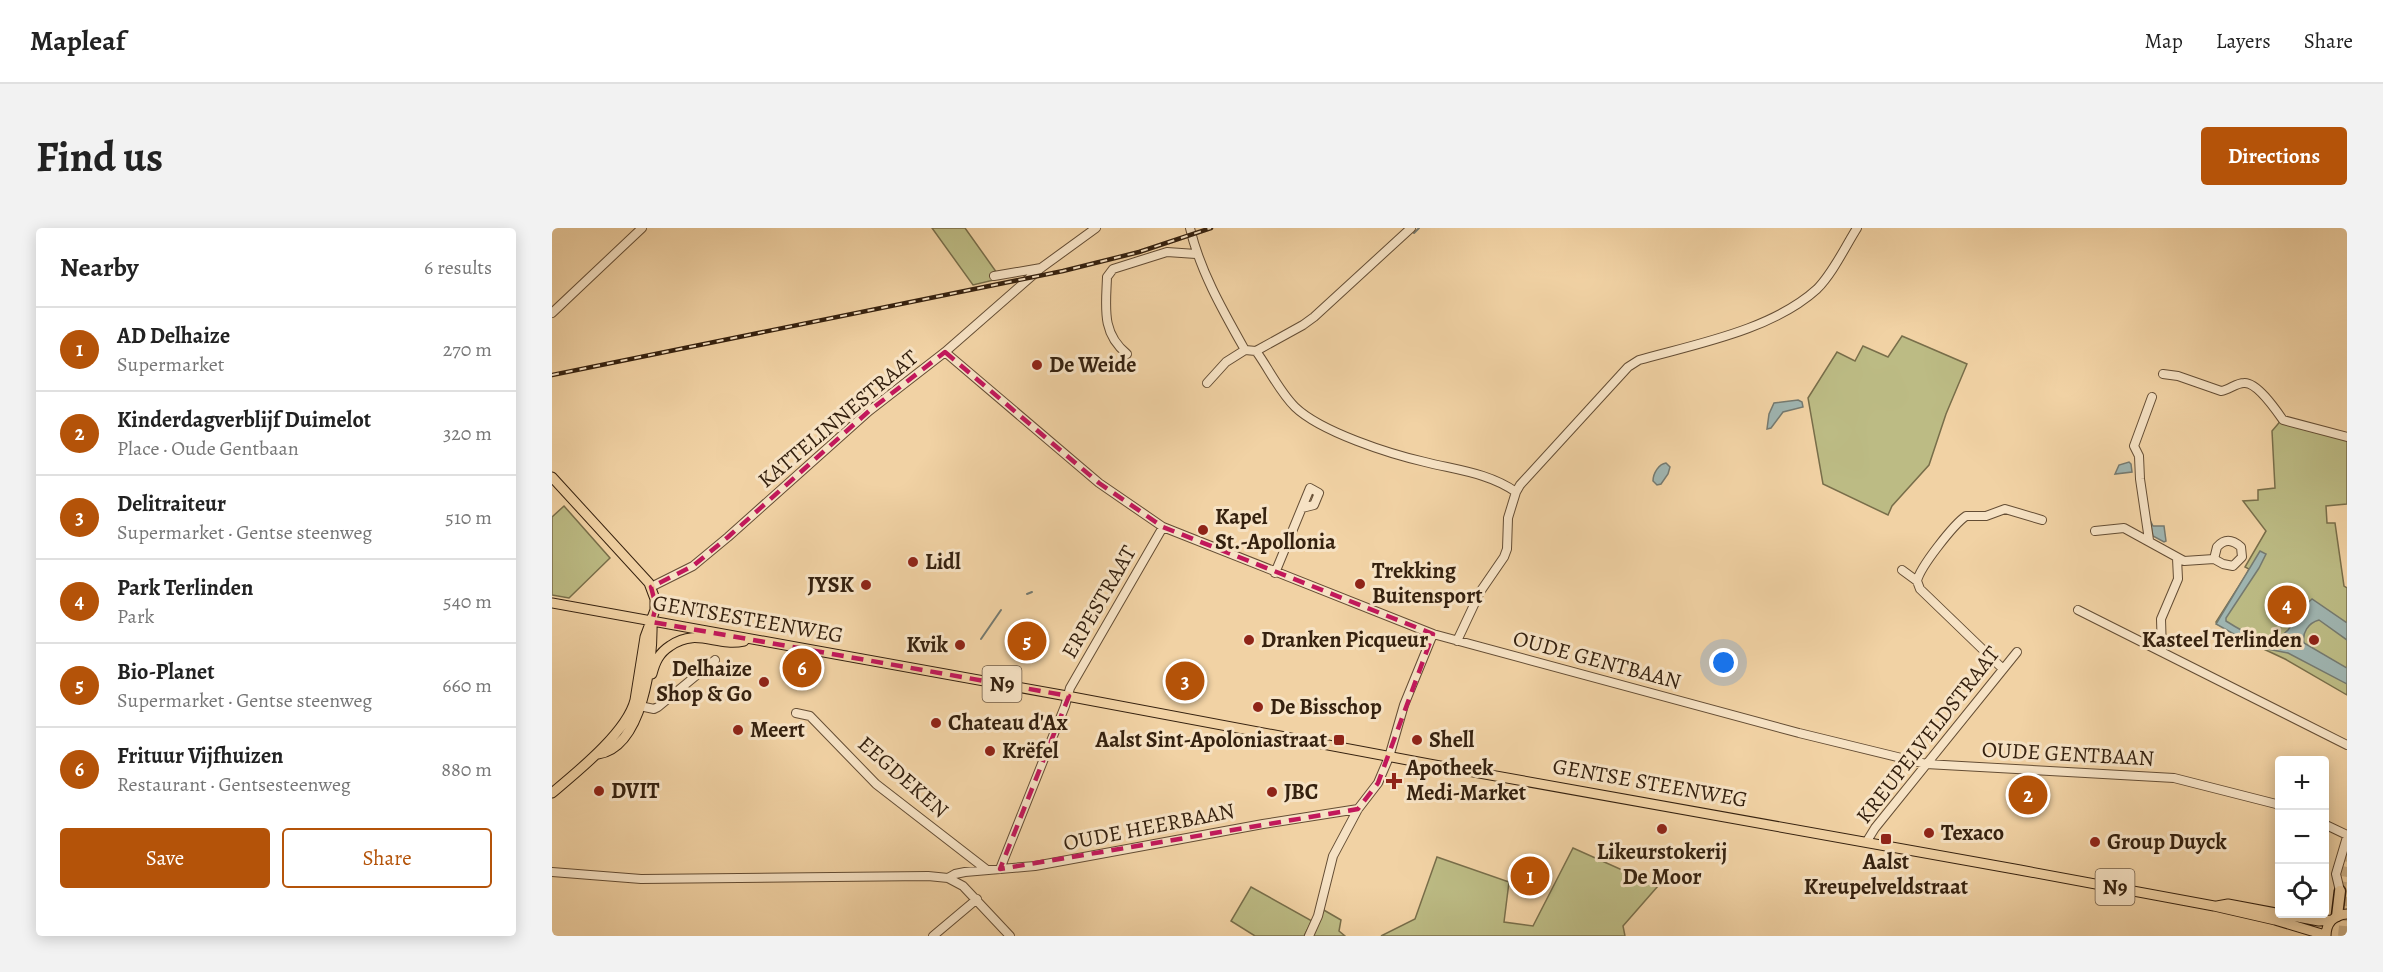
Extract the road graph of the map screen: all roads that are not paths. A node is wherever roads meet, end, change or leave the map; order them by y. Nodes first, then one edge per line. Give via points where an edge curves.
1 (642, 228) edge
2 (1096, 228) edge
3 (1190, 228) edge
4 (1411, 228) edge
5 (1857, 228) edge
6 (1196, 254) junction
7 (1041, 268) junction
8 (994, 276) dead end
9 (552, 313) edge
10 (1245, 350) junction
11 (1256, 351) junction
12 (945, 352) junction
13 (1127, 354) dead end
14 (2163, 374) dead end
15 (1206, 383) dead end
16 (2152, 397) dead end
17 (2347, 437) edge
18 (552, 477) edge
19 (1516, 492) junction
20 (1302, 508) dead end
21 (2042, 520) dead end
22 (1163, 527) junction
23 (2095, 531) dead end
24 (2149, 540) junction
25 (2177, 558) junction
26 (2214, 559) dead end
27 (1902, 570) dead end
28 (1275, 573) junction
29 (1917, 581) junction
30 (651, 588) junction
31 (552, 603) edge
32 (2078, 610) dead end
33 (652, 622) junction
34 (1433, 634) junction
35 (752, 640) junction
36 (1457, 641) junction
37 (2017, 652) dead end
38 (2162, 652) junction
39 (715, 660) dead end
40 (2003, 669) junction
41 (936, 673) joint
42 (645, 696) junction
43 (1067, 696) junction
44 (638, 706) junction
45 (796, 713) dead end
46 (2347, 745) edge
47 (1389, 757) junction
48 (1926, 764) junction
49 (552, 793) edge
50 (2275, 804) edge
51 (1358, 809) junction
52 (2329, 826) edge
53 (2347, 836) edge
54 (1867, 841) junction
55 (1000, 869) junction
56 (987, 870) junction
57 (552, 872) edge
58 (948, 878) junction
59 (2340, 891) joint
60 (977, 899) junction
61 (2214, 906) junction
62 (2338, 916) edge
63 (933, 936) edge
64 (1010, 936) edge
65 (1309, 936) edge
66 (2326, 936) edge

1 - 9 street
2 - 7 street, KATTELINNESTRAAT
3 - 6 street
4 - 11 street via 1303,325
5 - 19 street via 1818,287 1784,311 1744,330 1633,362
6 - 10 street
6 - 13 street via 1167,252 1110,272 1107,328 1117,347
7 - 8 street, KATTELINNESTRAAT
7 - 12 street, KATTELINNESTRAAT
10 - 11 street
10 - 15 street via 1226,362
11 - 19 street via 1294,406 1329,428 1396,455 1482,475
12 - 22 street, OUDE GENTBAAN via 1081,468
12 - 30 street, KATTELINNESTRAAT via 869,411 693,566
14 - 17 street via 2221,392 2249,384 2282,418
16 - 24 street via 2134,446 2139,456
18 - 30 main road
19 - 36 street via 1507,526 1507,549 1480,592
20 - 28 street
21 - 29 street via 2005,509 1986,516 1966,516
22 - 28 street, OUDE GENTBAAN
22 - 43 street, ERPESTRAAT
23 - 24 street via 2124,528
24 - 25 street
25 - 26 street
25 - 38 street via 2178,579 2161,619
27 - 29 street
28 - 34 street, OUDE GENTBAAN
29 - 40 street via 1920,589
30 - 33 main road via 656,606
31 - 33 main road, GENTSESTEENWEG / N9
32 - 38 street
33 - 35 main road, GENTSESTEENWEG / N9
33 - 42 main road
33 - 44 main road via 645,637
34 - 36 street, OUDE GENTBAAN
34 - 47 street via 1404,705
35 - 41 main road, GENTSESTEENWEG / N9
35 - 42 main road via 735,643 695,636 678,640 657,657
36 - 48 street, OUDE GENTBAAN
37 - 40 street, KREUPELVELDSTRAAT
38 - 46 street
39 - 44 street via 658,707
40 - 48 street, KREUPELVELDSTRAAT
41 - 43 main road, GENTSE STEENWEG / N9
42 - 44 main road
43 - 47 main road, GENTSE STEENWEG / N9
43 - 55 street, ERPESTRAAT
44 - 49 main road via 632,727 618,743 608,753 598,754
45 - 56 street, EEGDEKEN via 810,716 876,784
47 - 51 street via 1378,783
47 - 54 main road, GENTSE STEENWEG / N9
48 - 50 street, OUDE GENTBAAN via 2174,778
48 - 54 street, KREUPELVELDSTRAAT
51 - 55 street, OUDE HEERBAAN via 1072,860
51 - 65 street via 1333,856
52 - 53 street
53 - 59 street via 2336,874
54 - 61 main road, GENTSE STEENWEG / N9
55 - 56 street, OUDE HEERBAAN
56 - 58 street, OUDE HEERBAAN
57 - 58 street, OUDE HEERBAAN via 641,879
58 - 60 street
59 - 62 highway
60 - 63 street
60 - 64 street
61 - 62 main road, GENTSE STEENWEG / N9 via 2228,904 2319,921
61 - 66 main road, GENTSE STEENWEG / N9
62 - 66 main road

